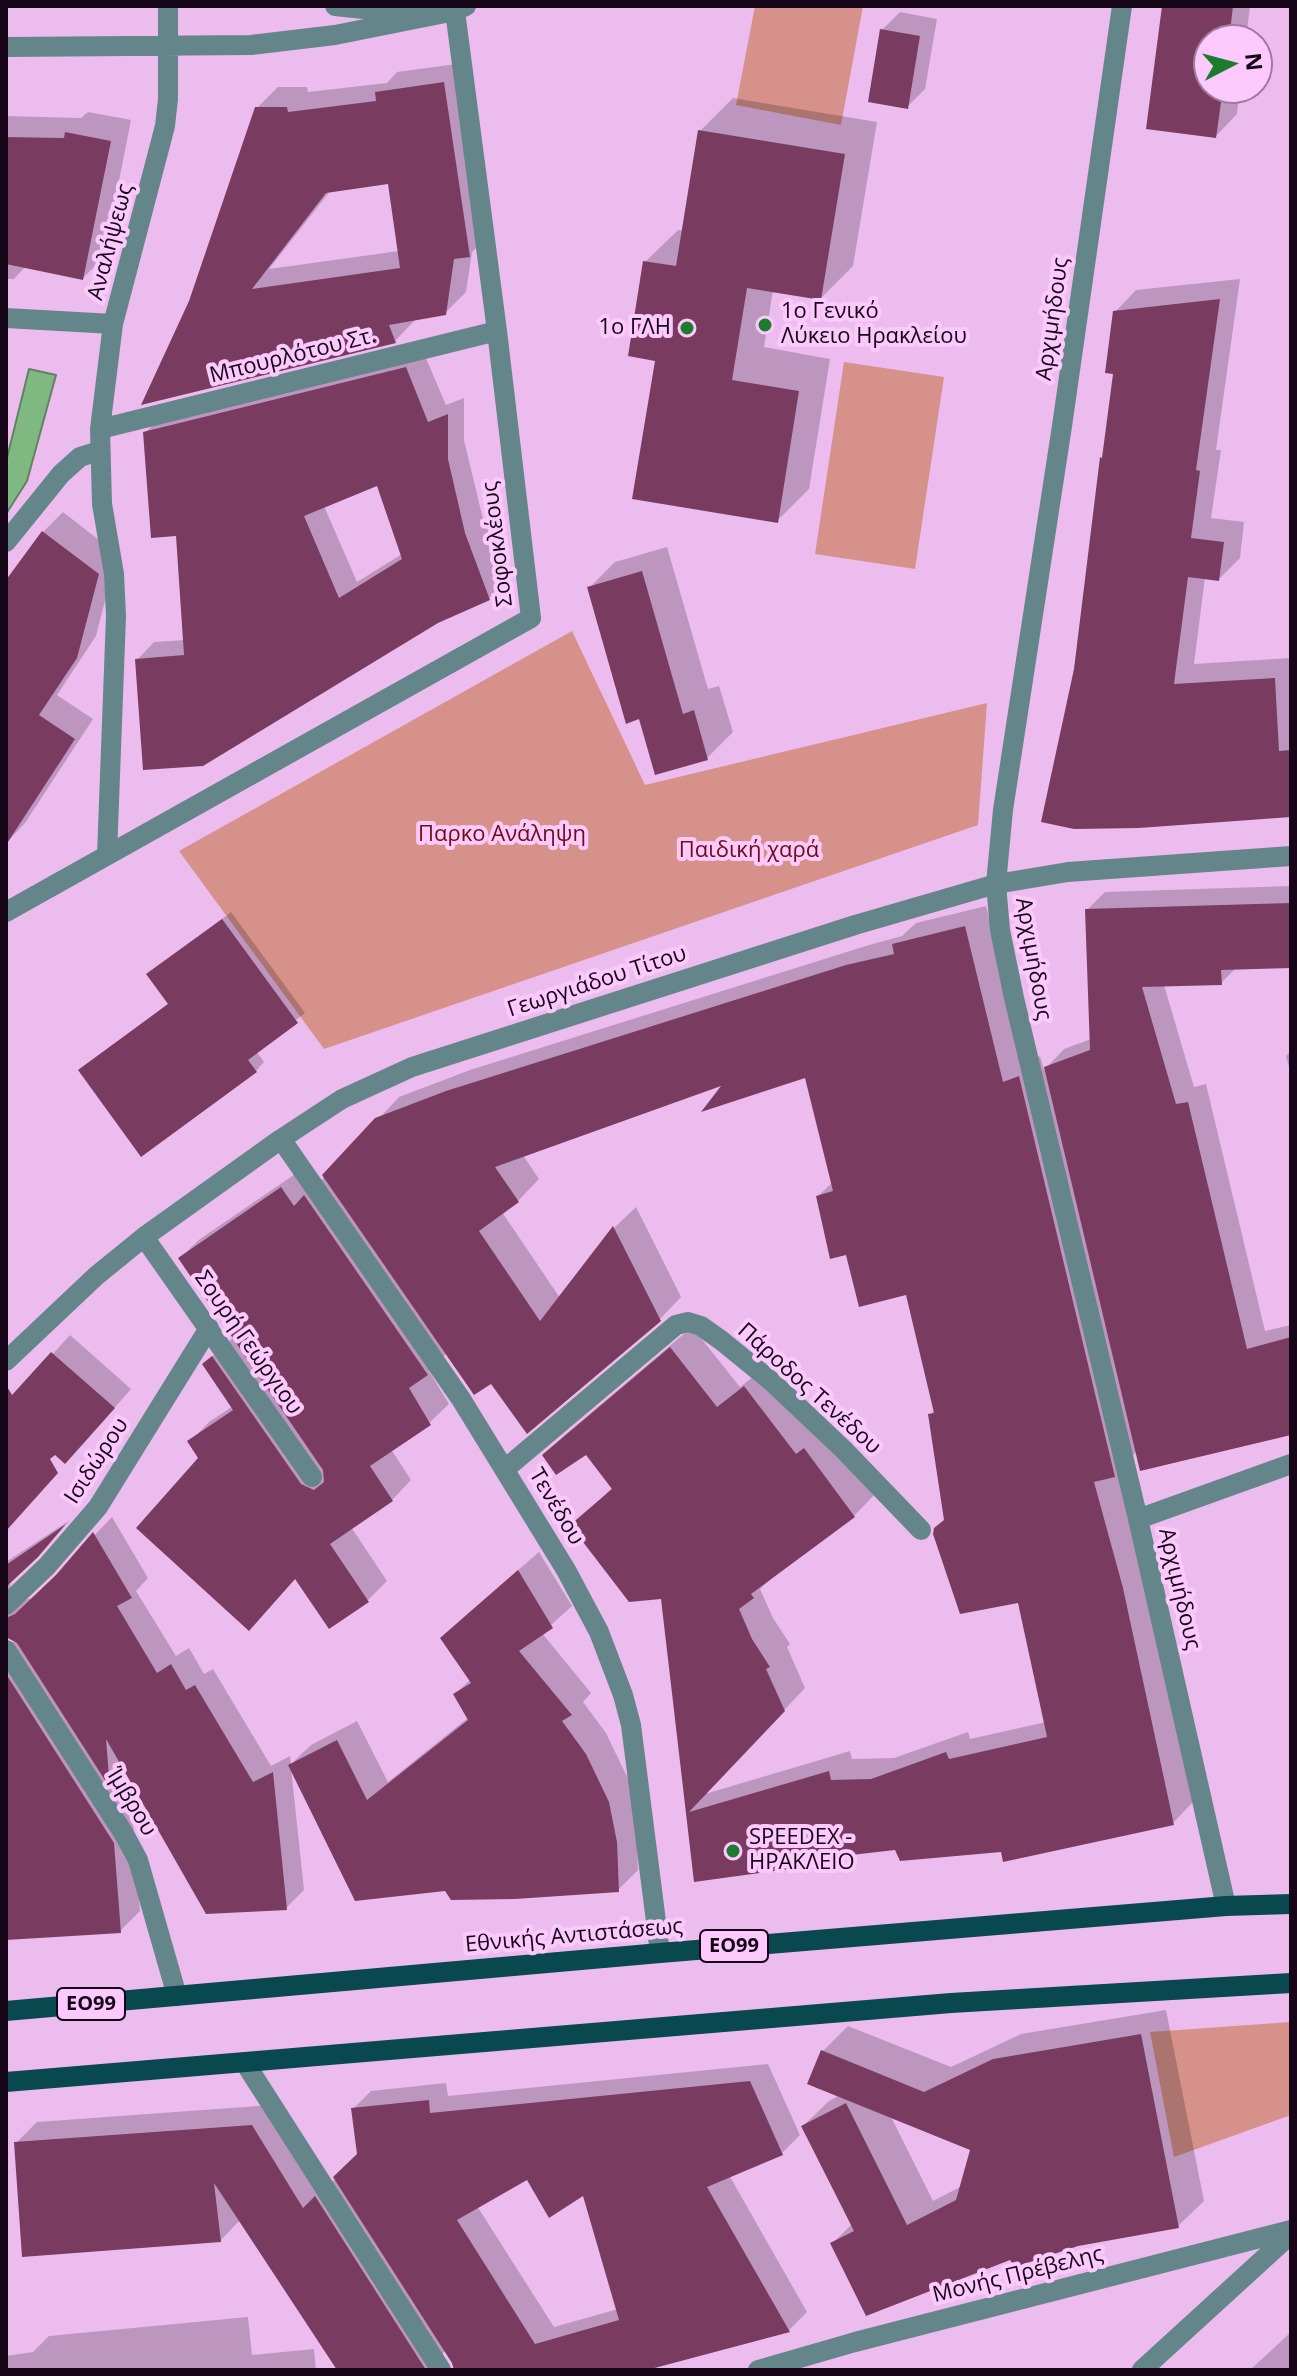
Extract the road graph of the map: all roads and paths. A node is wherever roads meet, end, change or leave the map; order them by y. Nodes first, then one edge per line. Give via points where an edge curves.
1 (168, 6) edge
2 (335, 6) edge
3 (1122, 6) edge
4 (461, 9) edge
5 (431, 16) junction
6 (168, 46) junction
7 (6, 47) edge
8 (6, 318) edge
9 (113, 324) junction
10 (497, 331) junction
11 (100, 429) junction
12 (99, 451) junction
13 (6, 542) edge
14 (107, 855) junction
15 (1291, 856) edge
16 (996, 884) junction
17 (6, 912) edge
18 (281, 1139) junction
19 (144, 1237) junction
20 (209, 1328) junction
21 (6, 1361) edge
22 (1291, 1464) edge
23 (505, 1469) junction
24 (312, 1477) dead end
25 (1138, 1519) junction
26 (921, 1530) dead end
27 (6, 1605) edge
28 (6, 1650) edge
29 (1291, 1904) edge
30 (1226, 1906) junction
31 (660, 1953) junction
32 (1291, 1983) edge
33 (177, 1996) junction
34 (6, 2011) edge
35 (245, 2063) junction
36 (6, 2082) edge
37 (1291, 2232) edge
38 (441, 2370) edge
39 (758, 2370) edge
40 (1142, 2370) edge

1 - 6 street, Αναλήψεως
2 - 5 street
3 - 16 street, Αρχιμήδους
4 - 5 street
4 - 10 street, Σοφοκλέους
5 - 6 street via 296,41
6 - 7 street
6 - 9 street, Αναλήψεως via 165,126
8 - 9 street
9 - 11 street, Αναλήψεως
10 - 11 street, Μπουρλότου Στ.
10 - 14 street, Σοφοκλέους via 531,618
11 - 12 street, Αναλήψεως
12 - 13 street via 80,457 61,474
12 - 14 street, Αναλήψεως via 116,616
14 - 17 street, Σοφοκλέους
15 - 16 street, Γεωργιάδου Τίτου via 1057,873
16 - 18 street, Γεωργιάδου Τίτου via 412,1067 342,1099
16 - 25 street, Αρχιμήδους via 1014,998
18 - 19 street, Γεωργιάδου Τίτου
18 - 23 street, Τενέδου
19 - 20 street, Σουρή Γεώργιου
19 - 21 street, Γεωργιάδου Τίτου
20 - 24 street, Σουρή Γεώργιου
20 - 27 street, Ισιδώρου via 98,1507
22 - 25 street
23 - 26 street, Πάροδος Τενέδου via 676,1325 688,1322 701,1326 771,1381
23 - 31 street, Τενέδου via 585,1604 623,1695 637,1757
25 - 30 street, Αρχιμήδους
28 - 33 street, Ίμβρου via 138,1860
29 - 30 main road, Εθνικής Αντιστάσεως / ΕΟ99
30 - 31 main road, Εθνικής Αντιστάσεως / ΕΟ99
31 - 33 main road, Εθνικής Αντιστάσεως / ΕΟ99
32 - 35 main road via 951,2003
33 - 34 main road, Εθνικής Αντιστάσεως / ΕΟ99
35 - 36 main road
35 - 38 street
37 - 39 street, Μονής Πρέβελης
37 - 40 street

